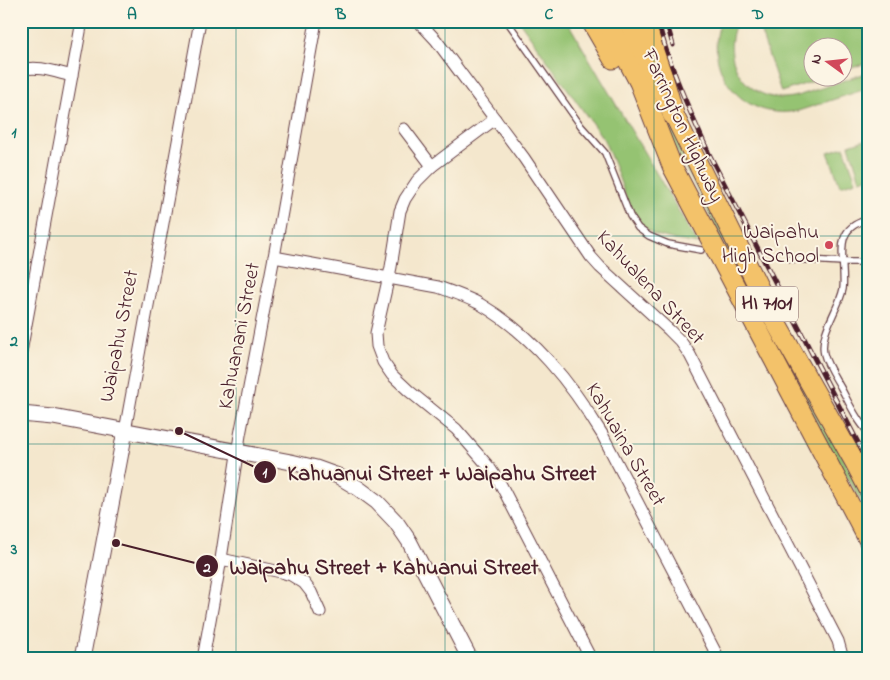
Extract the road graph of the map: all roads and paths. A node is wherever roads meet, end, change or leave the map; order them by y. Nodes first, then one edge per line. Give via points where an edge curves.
1 (82, 21) edge
2 (200, 21) edge
3 (316, 21) edge
4 (417, 21) edge
5 (507, 21) edge
6 (591, 21) edge
7 (607, 21) edge
8 (628, 21) edge
9 (643, 21) edge
10 (21, 70) edge
11 (72, 76) junction
12 (673, 114) junction
13 (495, 119) junction
14 (404, 129) dead end
15 (432, 166) junction
16 (672, 166) junction
17 (869, 219) edge
18 (701, 250) dead end
19 (274, 257) junction
20 (791, 259) dead end
21 (843, 262) junction
22 (869, 262) edge
23 (388, 278) junction
24 (27, 293) edge
25 (21, 352) edge
26 (21, 414) edge
27 (124, 431) junction
28 (869, 433) edge
29 (238, 452) junction
30 (869, 490) edge
31 (869, 541) edge
32 (221, 560) junction
33 (320, 612) dead end
34 (82, 659) edge
35 (203, 659) edge
36 (470, 659) edge
37 (591, 659) edge
38 (719, 659) edge
39 (843, 659) edge

1 - 11 street
2 - 27 street, Waipahu Street
3 - 19 street, Kahuanani Street
4 - 13 street, Kahualena Street via 436,40
5 - 18 lane via 581,126 605,153 638,228 668,244
6 - 16 main road
7 - 16 main road, Farrington Highway / HI 7101 via 639,82
8 - 12 main road, Farrington Highway / HI 7101
9 - 12 highway
10 - 11 street via 40,68
11 - 24 street
12 - 30 main road, Farrington Highway / HI 7101 via 776,323
13 - 15 street
13 - 39 street, Kahualena Street via 591,257 669,330 690,355 838,641
14 - 15 street
15 - 23 street via 404,199
16 - 31 main road, Farrington Highway / HI 7101
17 - 21 lane via 850,227 845,235
19 - 23 street, Kahuaina Street
19 - 29 street, Kahuanani Street
20 - 21 lane
21 - 22 lane
21 - 28 lane via 843,288 827,331 824,352 852,409
23 - 37 street via 376,333 383,362 409,391 456,429 488,467
23 - 38 street, Kahuaina Street via 438,288 480,304 504,320 553,365 602,434
24 - 25 street
26 - 27 street
27 - 29 street
27 - 34 street, Waipahu Street
29 - 32 street, Kahuanani Street
29 - 36 street via 316,468 338,476 377,502 409,541
32 - 33 street via 291,575 304,583
32 - 35 street, Kahuanani Street

